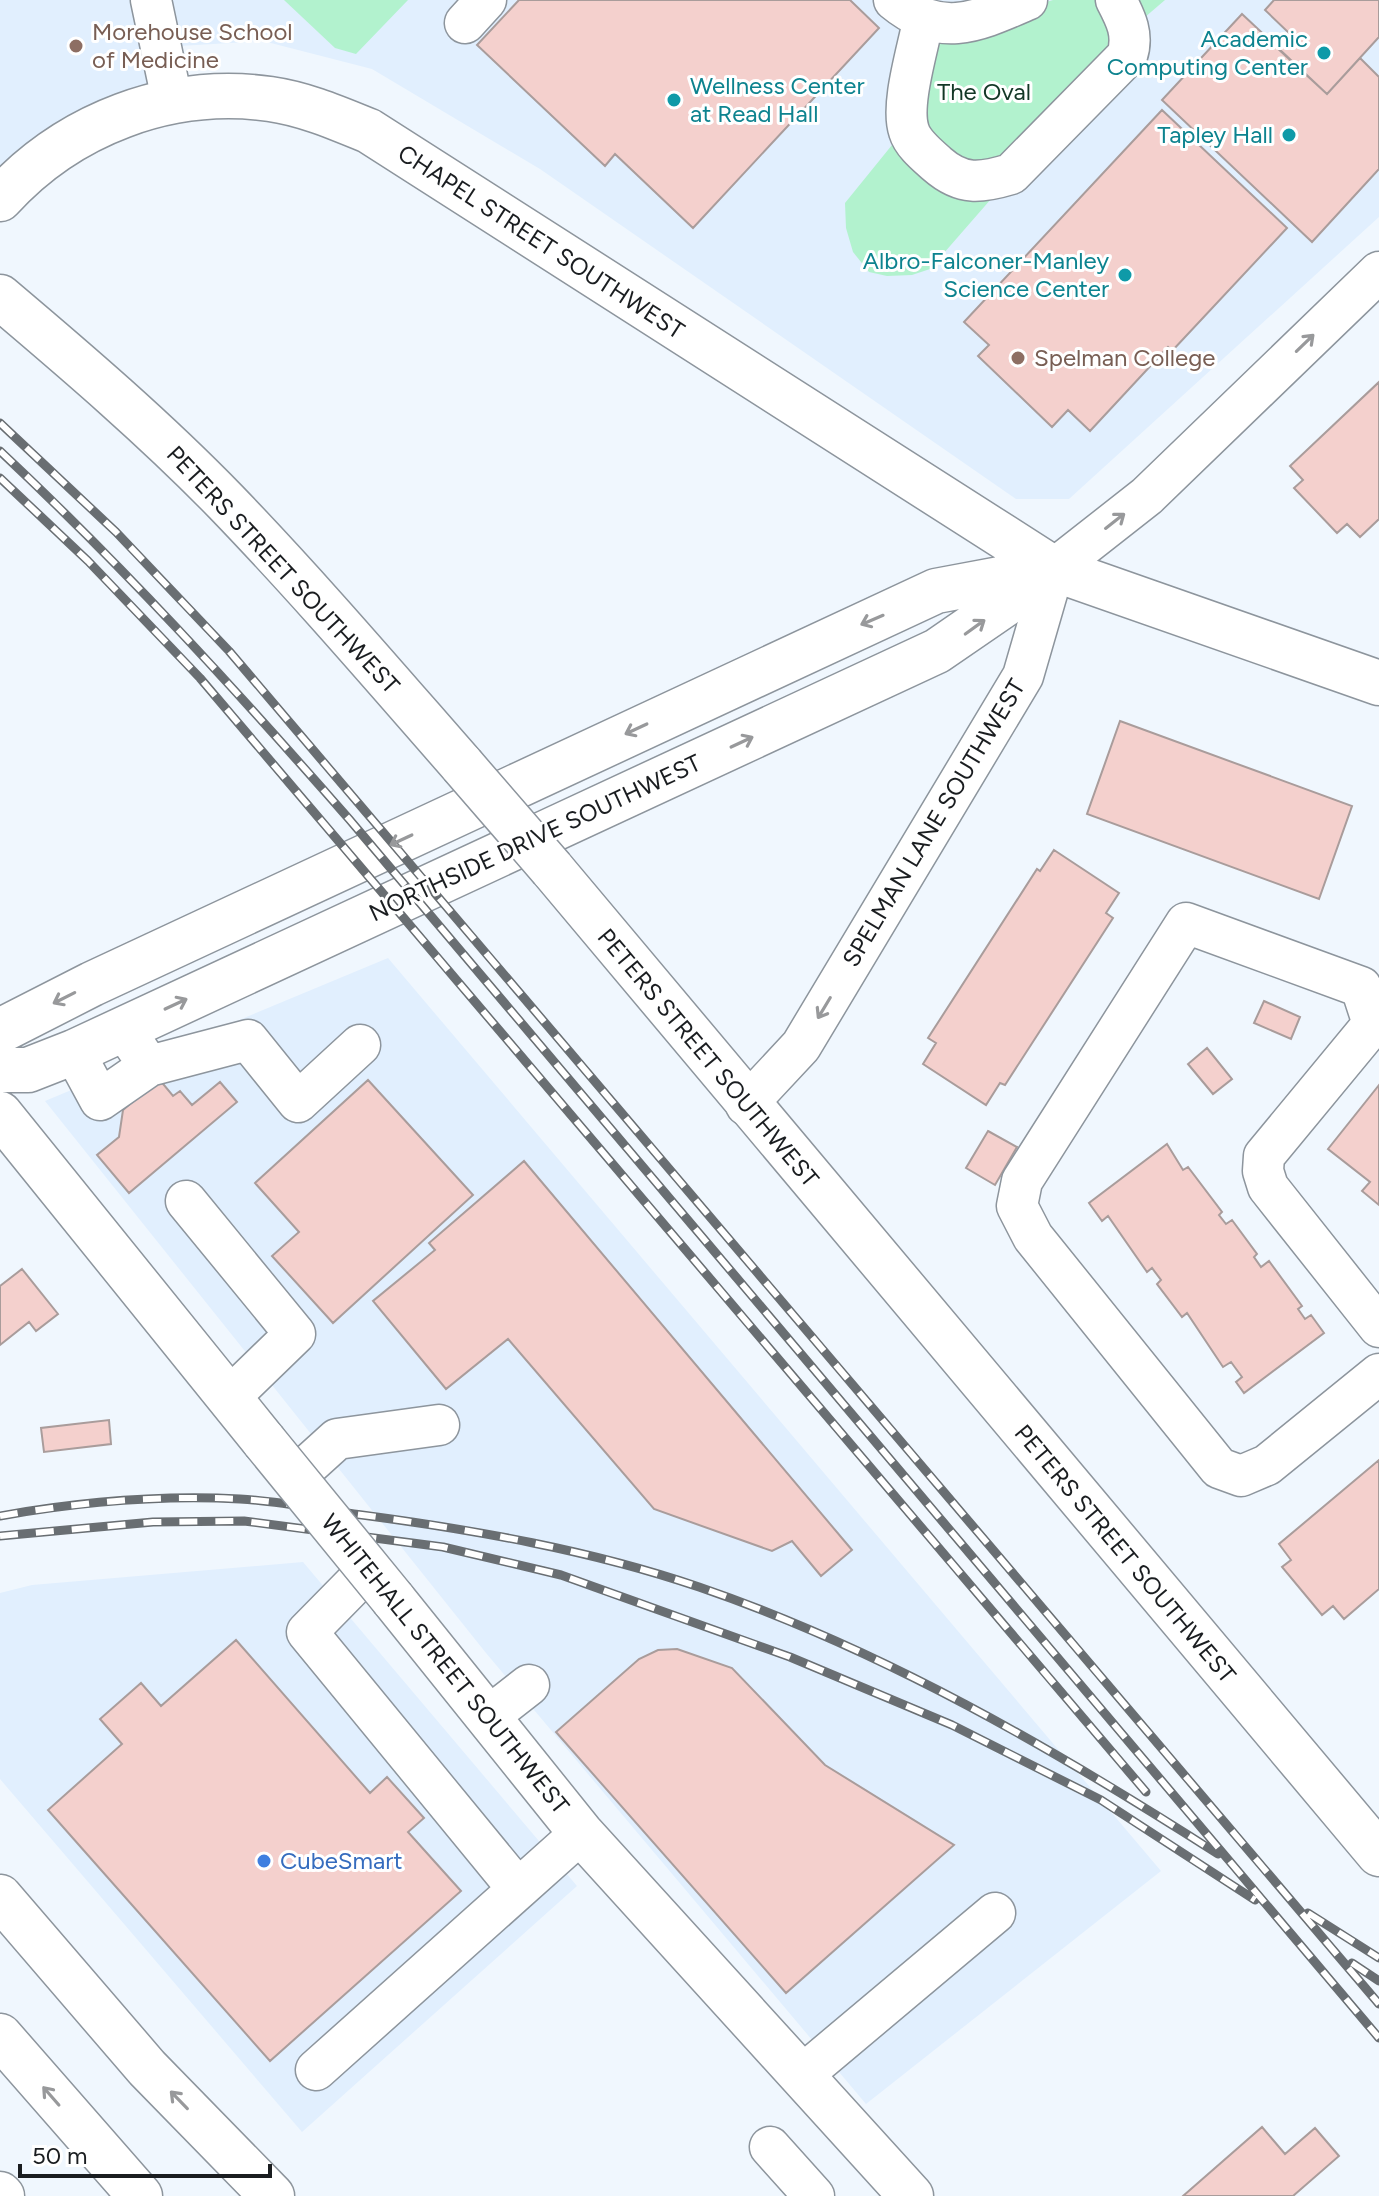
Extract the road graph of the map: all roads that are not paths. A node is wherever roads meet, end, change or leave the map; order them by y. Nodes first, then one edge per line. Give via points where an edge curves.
1 (151, 0) edge
2 (1027, 0) edge
3 (1116, 0) edge
4 (909, 10) edge
5 (172, 100) junction
6 (0, 199) edge
7 (1379, 272) edge
8 (0, 297) edge
9 (1054, 569) junction
10 (1379, 683) edge
11 (1376, 1025) edge
12 (124, 1029) junction
13 (0, 1031) edge
14 (360, 1045) dead end
15 (74, 1052) junction
16 (149, 1066) junction
17 (0, 1070) edge
18 (746, 1105) junction
19 (0, 1114) edge
20 (186, 1201) dead end
21 (1379, 1327) edge
22 (1379, 1374) edge
23 (229, 1398) junction
24 (439, 1425) dead end
25 (294, 1478) junction
26 (381, 1584) junction
27 (529, 1685) dead end
28 (488, 1717) junction
29 (581, 1833) junction
30 (1379, 1854) edge
31 (518, 1889) junction
32 (0, 1897) edge
33 (995, 1913) dead end
34 (0, 2036) edge
35 (316, 2070) dead end
36 (801, 2076) junction
37 (770, 2147) dead end
38 (140, 2196) edge
39 (272, 2196) edge
40 (814, 2196) edge
41 (911, 2196) edge

1 - 5 street
2 - 4 street via 954,25
3 - 4 street via 1128,22 1127,56 1011,174 986,182 957,180 922,151 908,130
5 - 6 main road, CHAPEL STREET SOUTHWEST via 113,118 55,150
5 - 9 main road, CHAPEL STREET SOUTHWEST via 271,99 321,111 369,131
9 -> 7 street via 1147,496
8 - 18 main road, PETERS STREET SOUTHWEST, bridge via 94,377 224,501 332,616 552,869
9 - 10 main road
12 -> 9 main road, NORTHSIDE DRIVE SOUTHWEST via 937,651
9 -> 13 main road via 936,591
9 -> 18 street, SPELMAN LANE SOUTHWEST via 1023,676 801,1046
11 - 21 street via 1264,1156 1263,1171 1268,1187
11 - 22 street via 1361,987 1186,923 1022,1181 1017,1206 1033,1237 1219,1468 1241,1476 1267,1465
12 - 15 main road, NORTHSIDE DRIVE SOUTHWEST
12 - 16 street
14 - 16 street via 298,1102 248,1040
15 - 16 street via 100,1100
15 - 17 main road, NORTHSIDE DRIVE SOUTHWEST via 28,1070
18 - 30 main road, PETERS STREET SOUTHWEST
19 - 23 main road, WHITEHALL STREET SOUTHWEST
20 - 23 street via 295,1334
23 - 25 main road, WHITEHALL STREET SOUTHWEST, bridge
24 - 25 street via 337,1439
25 - 26 main road, WHITEHALL STREET SOUTHWEST, bridge
26 - 28 main road, WHITEHALL STREET SOUTHWEST
26 - 31 street via 307,1632
27 - 28 street
28 - 29 main road, WHITEHALL STREET SOUTHWEST
29 - 31 street
29 - 36 main road, WHITEHALL STREET SOUTHWEST
31 - 35 street
39 -> 32 main road via 147,2068
33 - 36 street
38 -> 34 main road
36 - 41 main road, WHITEHALL STREET SOUTHWEST
37 - 40 street

